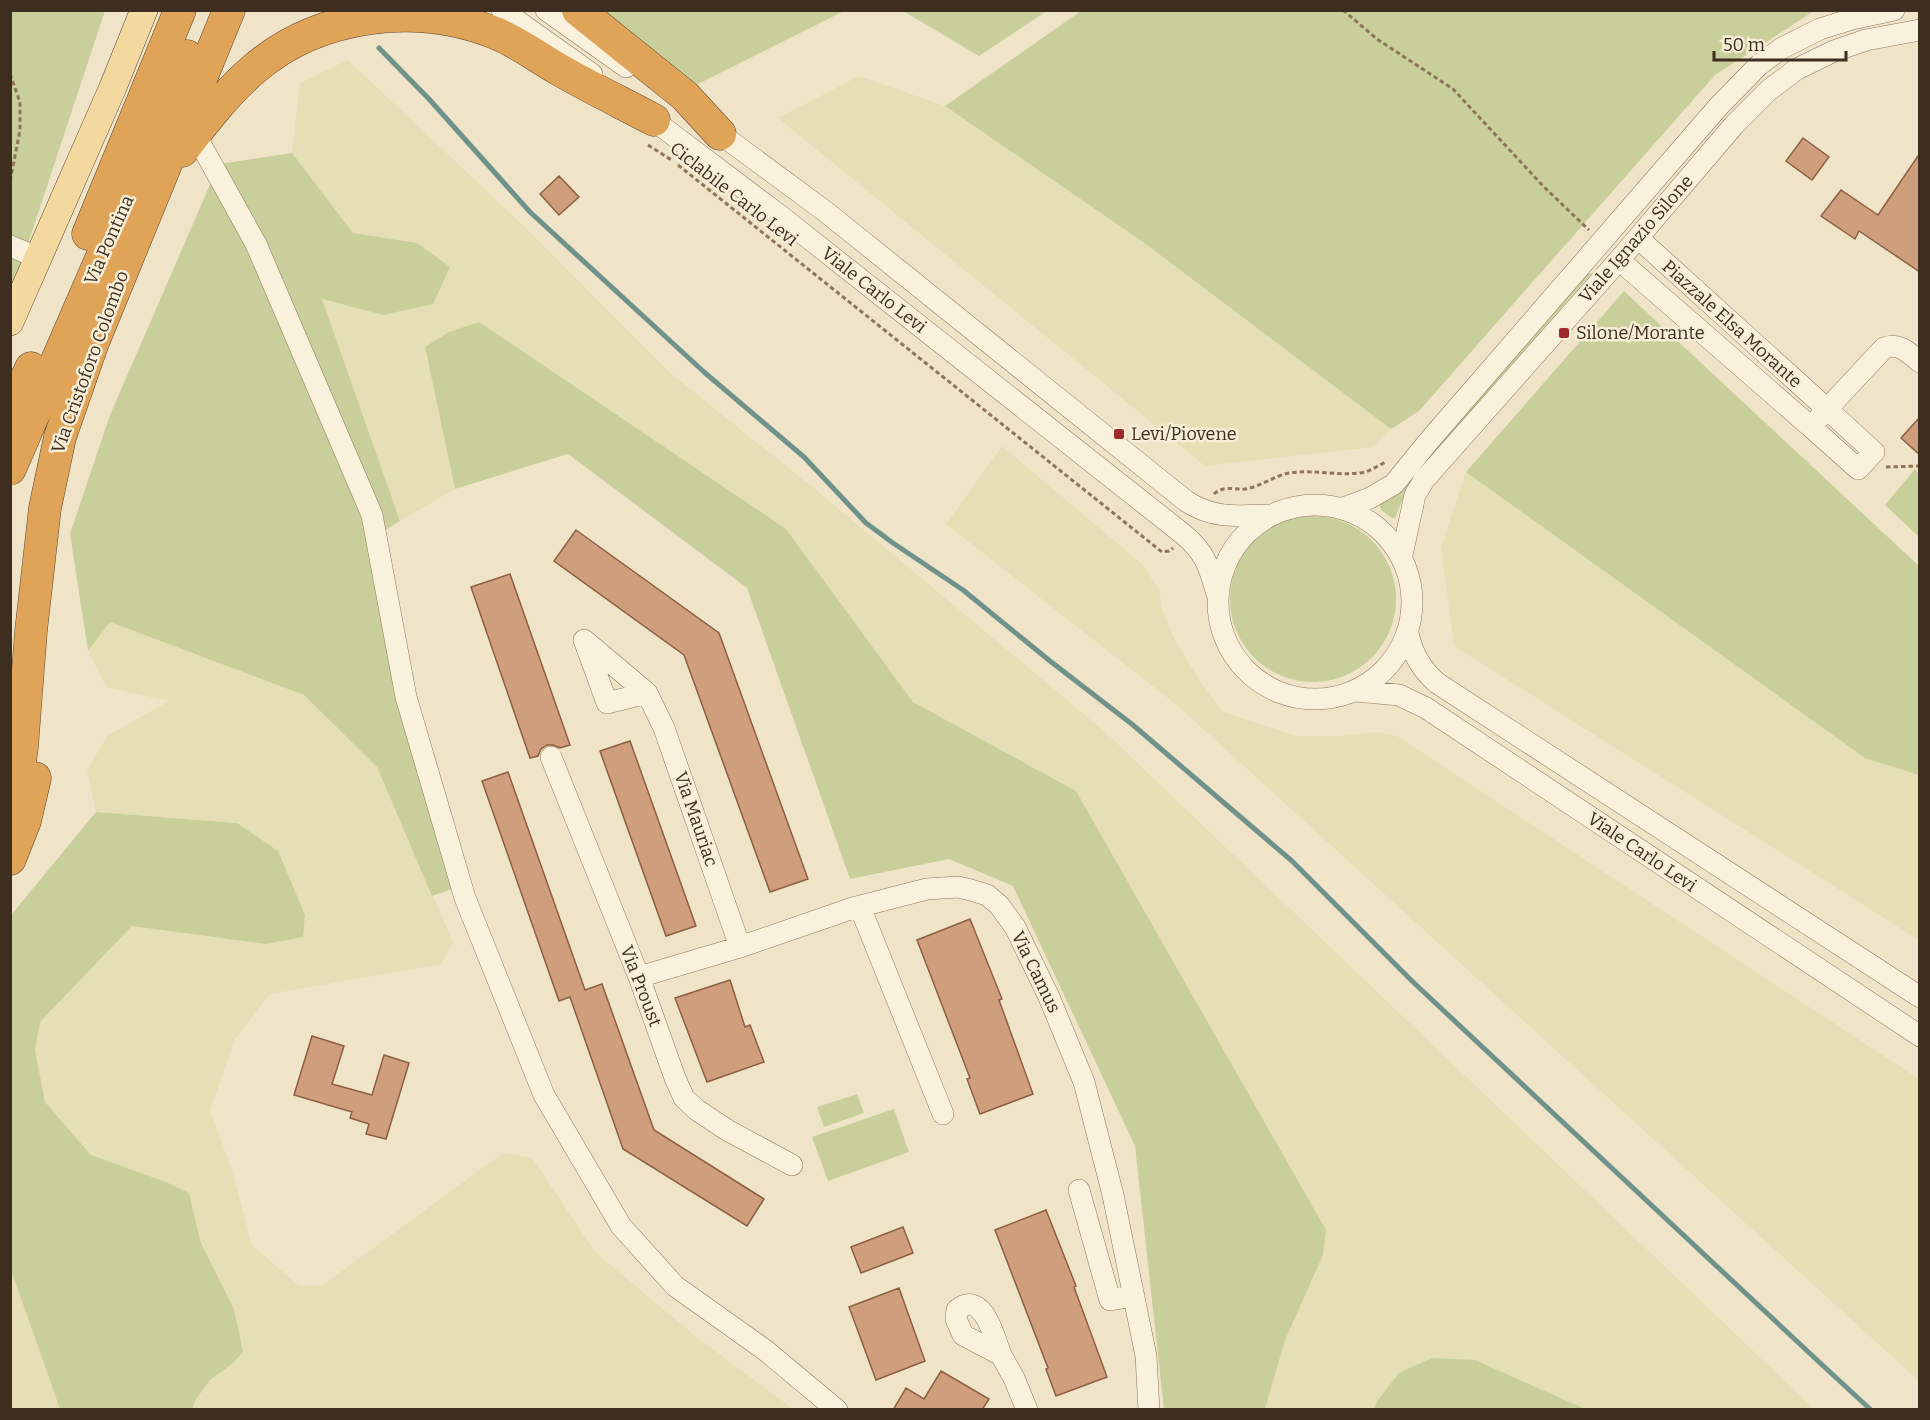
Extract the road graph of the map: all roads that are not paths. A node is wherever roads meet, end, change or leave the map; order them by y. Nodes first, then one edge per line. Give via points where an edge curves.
1 (128, 10) edge
2 (144, 10) edge
3 (180, 10) edge
4 (205, 10) edge
5 (229, 10) edge
6 (502, 10) edge
7 (546, 10) edge
8 (578, 10) edge
9 (1894, 10) edge
10 (1920, 30) edge
11 (113, 87) junction
12 (651, 132) junction
13 (195, 134) junction
14 (720, 134) junction
15 (160, 180) junction
16 (1638, 238) junction
17 (10, 246) edge
18 (39, 258) junction
19 (1620, 260) junction
20 (10, 322) edge
21 (1920, 362) edge
22 (1827, 409) junction
23 (10, 413) edge
24 (1811, 427) junction
25 (10, 469) edge
26 (45, 508) junction
27 (1343, 508) junction
28 (1270, 515) junction
29 (1402, 555) junction
30 (1217, 594) junction
31 (1408, 633) junction
32 (1356, 691) junction
33 (647, 693) dead end
34 (551, 757) dead end
35 (10, 803) edge
36 (10, 860) edge
37 (860, 906) junction
38 (740, 947) junction
39 (639, 977) junction
40 (1920, 997) edge
41 (1920, 1036) edge
42 (943, 1114) dead end
43 (792, 1165) dead end
44 (1079, 1190) dead end
45 (1134, 1296) junction
46 (1001, 1355) dead end
47 (837, 1410) edge
48 (1027, 1410) edge
49 (1149, 1410) edge

1 - 11 main road
2 - 11 main road
3 - 23 highway via 42,345
4 - 25 highway, Via Pontina
5 - 15 highway, Via Cristoforo Colombo
6 - 12 street, Viale Carlo Levi via 572,59
7 - 14 street, Viale Carlo Levi
8 - 14 highway via 686,96
9 - 27 street, Viale Ignazio Silone via 1820,29 1759,65 1654,180 1394,484
10 - 16 street, Viale Ignazio Silone via 1845,46 1788,75 1744,114
11 - 18 main road
12 - 13 highway via 530,50 496,33 458,21 390,16 322,30 270,56 230,93
12 - 30 street, Viale Carlo Levi via 783,218 1183,534 1206,558
13 - 15 highway
13 - 47 street via 256,244 372,514 406,697 465,897 544,1095 621,1226 675,1286 765,1350
14 - 28 street, Viale Carlo Levi via 826,212 1186,501 1219,515
15 - 26 highway, Via Cristoforo Colombo via 68,411
16 - 19 street, Viale Ignazio Silone
16 - 22 street, Piazzale Elsa Morante
17 - 18 street
18 - 20 main road
19 - 24 street, Piazzale Elsa Morante
19 - 29 street, Viale Ignazio Silone via 1424,480 1415,495
21 - 22 street via 1899,347 1881,350
22 - 24 street
22 - 24 street, Piazzale Elsa Morante via 1874,452 1858,469
26 - 35 highway, Via Cristoforo Colombo via 23,738
26 - 36 highway via 48,592 42,727 31,797
27 - 28 street via 1306,504
27 - 29 street via 1382,531
28 - 30 street via 1253,526 1233,548
29 - 31 street via 1412,590
30 - 32 street via 1222,634 1243,669 1259,682 1296,698 1337,697
31 - 32 street via 1396,657
31 - 40 street, Viale Carlo Levi via 1417,659 1437,683
32 - 41 street, Viale Carlo Levi via 1399,695 1426,708
33 - 38 street, Via Mauriac via 664,728
34 - 39 street, Via Proust
37 - 38 street, Via Camus
37 - 42 street
37 - 45 street, Via Camus via 958,887 987,896 1015,927 1084,1082
38 - 39 street, Via Camus
39 - 43 street, Via Proust via 684,1098 727,1130
44 - 45 street via 1110,1300
45 - 49 street, Via Camus via 1146,1356
46 - 48 street

